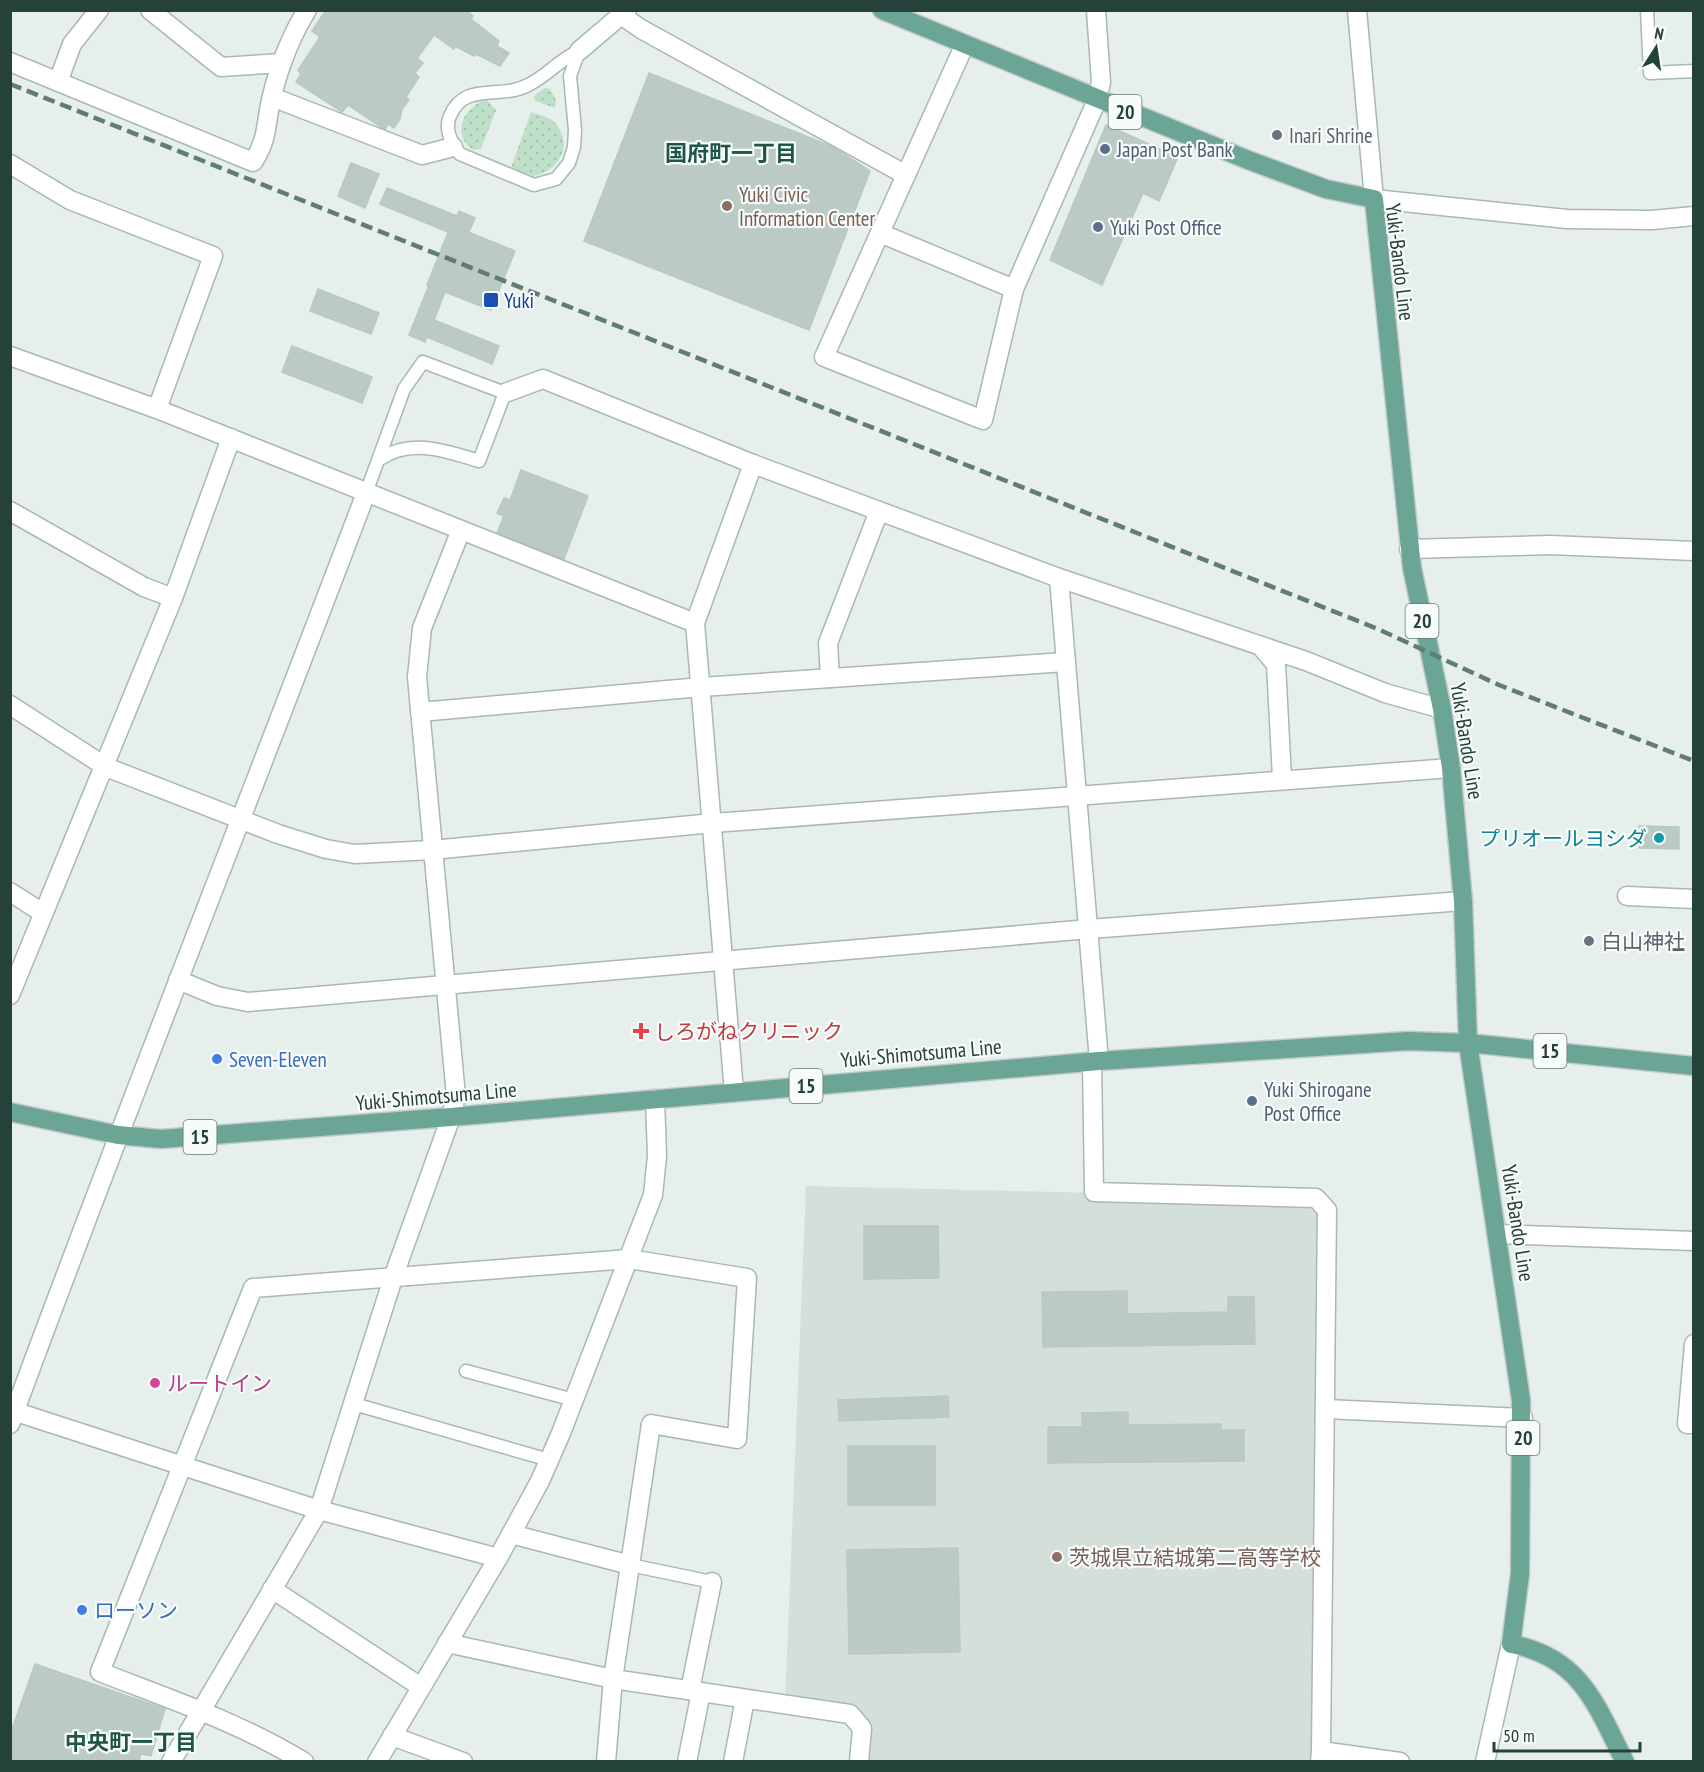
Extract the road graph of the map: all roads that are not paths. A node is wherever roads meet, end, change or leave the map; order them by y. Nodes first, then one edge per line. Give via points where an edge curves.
1 (99, 10) edge
2 (150, 10) edge
3 (307, 10) edge
4 (882, 10) edge
5 (1096, 10) edge
6 (1357, 10) edge
7 (1647, 10) edge
8 (624, 13) edge
9 (964, 46) junction
10 (579, 51) junction
11 (10, 62) edge
12 (282, 63) junction
13 (1694, 71) edge
14 (58, 82) junction
15 (272, 98) junction
16 (1097, 100) junction
17 (453, 147) junction
18 (10, 164) edge
19 (906, 175) junction
20 (1374, 199) junction
21 (1694, 216) edge
22 (880, 233) junction
23 (1014, 290) junction
24 (10, 357) edge
25 (505, 393) junction
26 (157, 409) junction
27 (231, 438) junction
28 (380, 459) junction
29 (753, 464) junction
30 (366, 493) junction
31 (10, 511) edge
32 (879, 511) junction
33 (460, 530) junction
34 (1409, 549) junction
35 (1694, 551) edge
36 (1059, 578) junction
37 (173, 598) junction
38 (695, 623) junction
39 (1263, 649) junction
40 (1065, 662) junction
41 (830, 678) junction
42 (701, 687) junction
43 (10, 705) edge
44 (1442, 709) junction
45 (420, 712) junction
46 (106, 767) junction
47 (1451, 768) junction
48 (1282, 778) junction
49 (1078, 796) junction
50 (243, 819) junction
51 (713, 823) junction
52 (432, 850) junction
53 (10, 892) edge
54 (1627, 896) dead end
55 (1694, 899) edge
56 (1463, 901) junction
57 (43, 913) junction
58 (1089, 929) junction
59 (724, 961) junction
60 (178, 980) junction
61 (447, 984) junction
62 (10, 995) edge
63 (1468, 1043) junction
64 (1096, 1061) junction
65 (1694, 1066) edge
66 (734, 1092) junction
67 (655, 1099) junction
68 (10, 1112) edge
69 (451, 1117) junction
70 (118, 1135) junction
71 (1498, 1233) junction
72 (1694, 1242) edge
73 (629, 1259) junction
74 (394, 1275) junction
75 (1694, 1344) edge
76 (466, 1371) dead end
77 (574, 1400) junction
78 (354, 1404) junction
79 (1325, 1409) junction
80 (12, 1415) edge
81 (1523, 1418) junction
82 (1694, 1424) edge
83 (549, 1460) junction
84 (184, 1465) junction
85 (319, 1510) junction
86 (511, 1534) junction
87 (498, 1558) junction
88 (630, 1565) junction
89 (712, 1582) joint
90 (272, 1589) junction
91 (447, 1643) junction
92 (1511, 1644) junction
93 (613, 1679) junction
94 (421, 1687) junction
95 (695, 1691) junction
96 (745, 1699) junction
97 (201, 1711) junction
98 (392, 1736) junction
99 (1320, 1756) edge
100 (171, 1761) edge
101 (304, 1761) edge
102 (377, 1761) edge
103 (463, 1761) edge
104 (606, 1761) edge
105 (687, 1761) edge
106 (734, 1761) edge
107 (858, 1761) edge
108 (1400, 1761) edge
109 (1485, 1761) edge
110 (1626, 1761) edge

1 - 14 street via 72,45
2 - 12 street via 221,67
3 - 12 street
4 - 9 main road, Yuki-Bando Line / 20
5 - 16 street via 1101,82
6 - 20 street
7 - 13 lane via 1650,73
8 - 10 street
8 - 19 street via 641,29
9 - 16 main road, Yuki-Bando Line / 20
9 - 19 street
10 - 17 lane via 516,91 473,93 456,103 448,121
10 - 17 lane via 570,76 574,147 561,176 534,186 460,154
11 - 14 street
12 - 15 street
14 - 15 street via 253,162 264,146
15 - 17 street via 422,155
16 - 20 main road, Yuki-Bando Line / 20 via 1310,184
16 - 23 street
18 - 26 street via 70,200 213,256
19 - 22 street
20 - 21 street via 1567,219 1652,220
20 - 34 main road, Yuki-Bando Line / 20
22 - 23 street
22 - 23 street via 824,357 983,420
24 - 26 street
25 - 28 lane via 479,461 444,450 415,447 394,450
25 - 28 lane via 423,362 404,389
25 - 29 street via 543,379
26 - 27 street
27 - 30 street
27 - 37 street
28 - 30 lane
29 - 32 street
29 - 38 street
30 - 33 street
30 - 50 street
31 - 37 street via 144,587
32 - 36 street
32 - 41 street via 828,643
33 - 38 street
33 - 45 street via 422,628 417,677
34 - 35 street via 1550,545
34 - 44 main road, Yuki-Bando Line / 20
36 - 39 street
36 - 40 street
37 - 46 street
38 - 42 street
39 - 44 street
39 - 48 street via 1276,664
40 - 41 street
40 - 49 street
41 - 42 street
42 - 45 street
42 - 51 street
43 - 46 street
44 - 47 main road, Yuki-Bando Line / 20
45 - 52 street
46 - 50 street
46 - 57 street
47 - 48 street
47 - 56 main road, Yuki-Bando Line / 20
48 - 49 street
49 - 51 street
49 - 58 street
50 - 52 street via 326,849 355,854
50 - 60 street
51 - 52 street
51 - 59 street
52 - 61 street
53 - 57 street
54 - 55 street
56 - 58 street
56 - 63 main road, Yuki-Bando Line / 20
57 - 62 street
58 - 59 street
58 - 64 street
59 - 61 street
59 - 66 street
60 - 61 street via 217,996 248,1002
60 - 70 street
61 - 69 street via 456,1096
63 - 64 main road, Yuki-Shimotsuma Line / 15 via 1408,1041
63 - 65 main road, Yuki-Shimotsuma Line / 15
63 - 71 main road, Yuki-Bando Line / 20
64 - 66 main road, Yuki-Shimotsuma Line / 15
64 - 79 street via 1094,1192 1316,1198 1327,1210
66 - 67 main road, Yuki-Shimotsuma Line / 15
67 - 69 main road, Yuki-Shimotsuma Line / 15
67 - 73 street via 657,1156 653,1196
68 - 70 main road, Yuki-Shimotsuma Line / 15
69 - 70 main road, Yuki-Shimotsuma Line / 15 via 171,1138
69 - 74 street
70 - 80 street
71 - 72 street
71 - 81 main road, Yuki-Bando Line / 20
73 - 74 street
73 - 77 street
73 - 88 street via 747,1278 737,1439 651,1424
74 - 78 street
74 - 84 street via 253,1288
75 - 82 street via 1687,1424
76 - 77 lane
77 - 83 street
78 - 83 lane
78 - 85 street
79 - 81 street
79 - 99 street
80 - 84 street
81 - 92 main road, Yuki-Bando Line / 20 via 1520,1574
83 - 86 street
84 - 85 street
84 - 97 street via 100,1672
85 - 87 street
85 - 90 street
86 - 87 street
86 - 88 street
87 - 91 street
88 - 89 lane
88 - 93 street
89 - 95 street
90 - 94 street
90 - 97 street
91 - 93 street
91 - 94 street
92 - 109 street
92 - 110 main road via 1545,1654 1576,1675
93 - 95 street
93 - 104 street
94 - 98 street
95 - 96 street
95 - 105 street
96 - 106 street
96 - 107 street via 850,1714 862,1728
97 - 100 street
97 - 101 street
98 - 102 street
98 - 103 street
99 - 108 street

